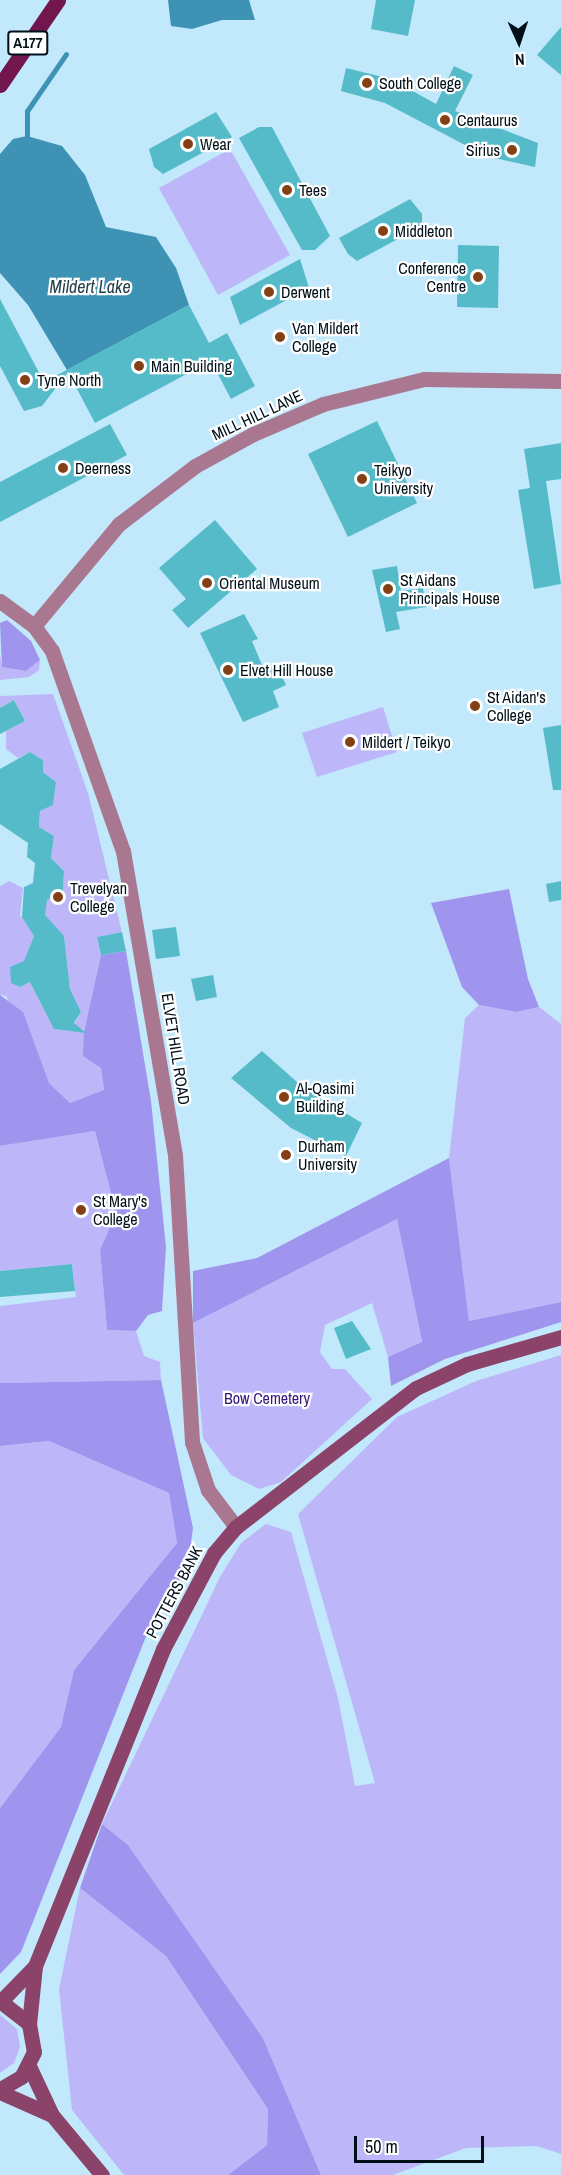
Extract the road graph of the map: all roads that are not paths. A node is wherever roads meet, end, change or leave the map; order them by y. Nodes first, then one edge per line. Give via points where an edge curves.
1 (58, 0) edge
2 (0, 85) edge
3 (561, 381) edge
4 (0, 601) edge
5 (34, 626) junction
6 (561, 1337) edge
7 (236, 1527) junction
8 (34, 1966) junction
9 (0, 2001) edge
10 (29, 2024) junction
11 (29, 2066) junction
12 (0, 2090) edge
13 (52, 2115) junction
14 (102, 2175) edge

1 - 2 main road, A177
3 - 5 street, MILL HILL LANE via 424,379 323,404 253,434 195,466 119,524
4 - 5 street, ELVET HILL ROAD
5 - 7 street, ELVET HILL ROAD via 52,651 81,722 132,891 175,1155 192,1442 208,1490
6 - 7 street, POTTERS BANK via 467,1364 416,1388
7 - 8 street, POTTERS BANK via 214,1552 163,1649
8 - 9 street, POTTERS BANK
8 - 10 street, POTTERS BANK
9 - 10 street
10 - 11 street, POTTERS BANK via 34,2038
11 - 12 street
11 - 13 street
12 - 13 street
13 - 14 street

